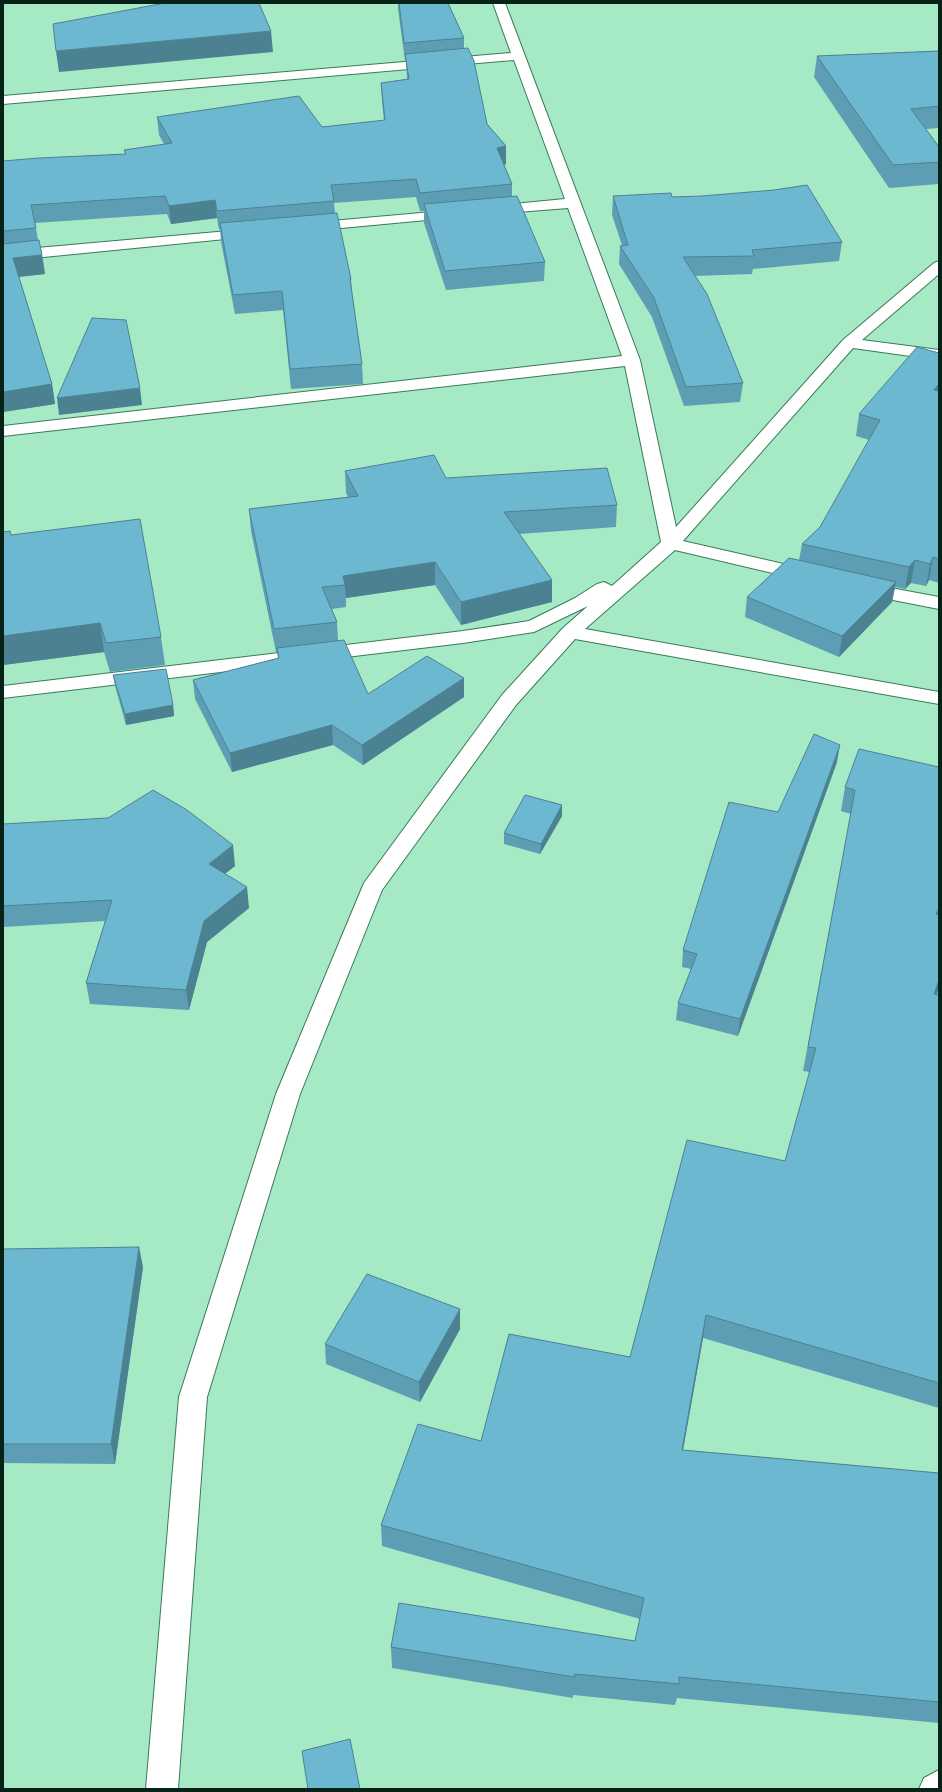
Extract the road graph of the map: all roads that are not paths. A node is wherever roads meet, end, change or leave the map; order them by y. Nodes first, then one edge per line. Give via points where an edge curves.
1 (499, 3) edge
2 (519, 56) junction
3 (3, 100) edge
4 (574, 203) junction
5 (297, 228) edge
6 (265, 231) edge
7 (3, 256) edge
8 (939, 266) edge
9 (849, 343) junction
10 (939, 354) edge
11 (632, 360) junction
12 (3, 431) edge
13 (671, 544) junction
14 (824, 579) edge
15 (847, 585) edge
16 (939, 603) edge
17 (570, 632) junction
18 (3, 692) edge
19 (939, 698) edge
20 (939, 1786) edge
21 (162, 1789) edge
22 (935, 1789) edge

1 - 2 street
2 - 3 street
2 - 4 street
4 - 5 street
4 - 11 street
6 - 7 street
8 - 9 street
9 - 10 street
9 - 13 street
11 - 12 street
11 - 13 street
13 - 14 street
13 - 17 street
13 - 18 street via 582,602 534,626 463,637
15 - 16 street
17 - 19 street
17 - 21 street via 509,700 372,888 288,1094 192,1398
20 - 22 street

